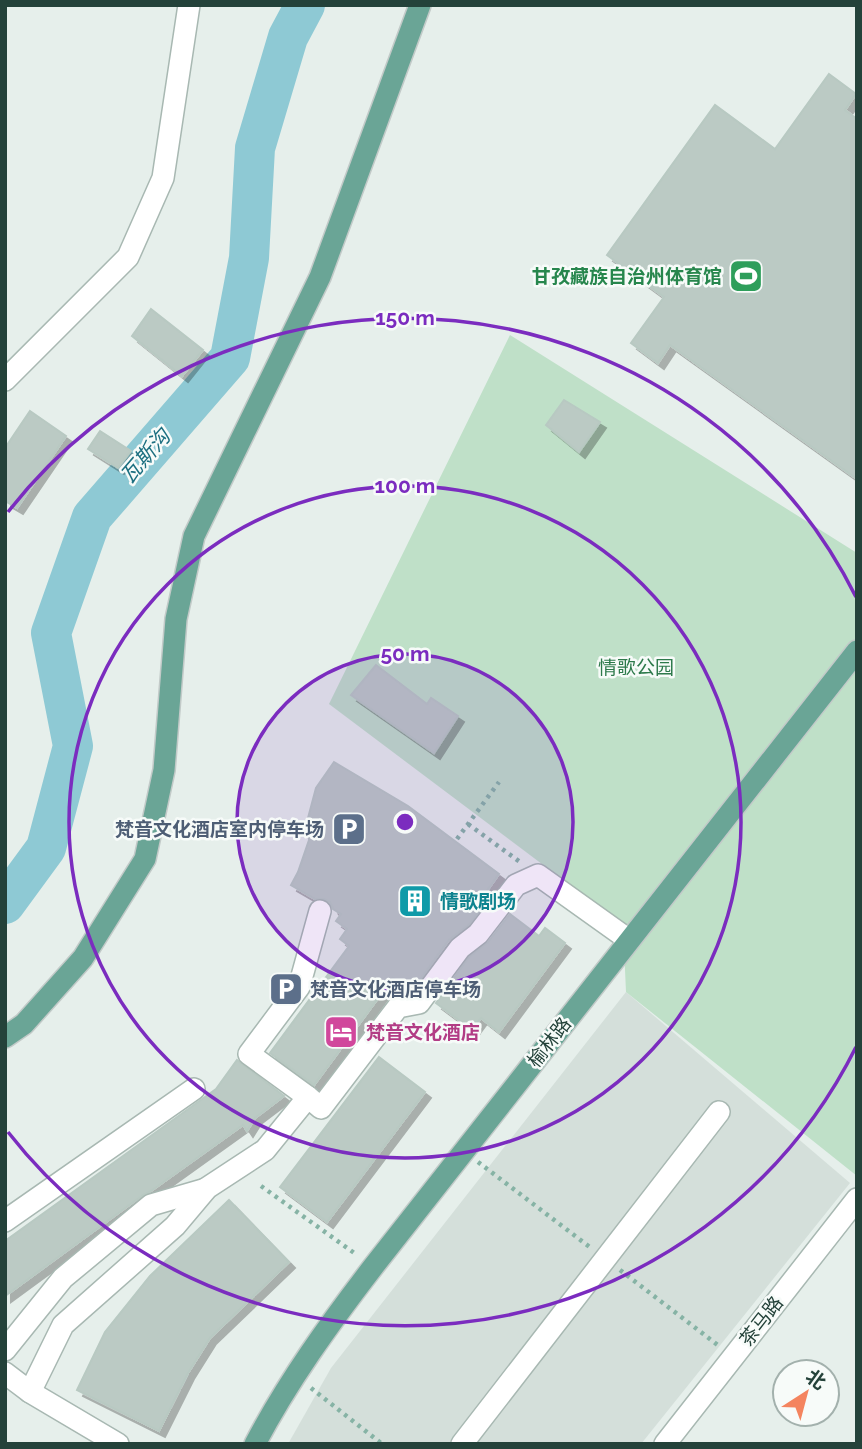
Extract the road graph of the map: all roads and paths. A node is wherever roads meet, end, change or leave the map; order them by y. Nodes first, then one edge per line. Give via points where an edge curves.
1 (189, 5) edge
2 (419, 5) edge
3 (5, 380) edge
4 (857, 651) edge
5 (499, 782) dead end
6 (468, 824) junction
7 (457, 839) dead end
8 (538, 875) junction
9 (320, 911) dead end
10 (629, 940) junction
11 (5, 1037) edge
12 (194, 1089) dead end
13 (307, 1097) junction
14 (719, 1112) dead end
15 (463, 1151) junction
16 (261, 1186) dead end
17 (207, 1188) junction
18 (857, 1199) edge
19 (5, 1221) edge
20 (565, 1228) dead end
21 (373, 1267) junction
22 (645, 1289) dead end
23 (5, 1350) edge
24 (733, 1357) junction
25 (5, 1373) edge
26 (296, 1377) junction
27 (5, 1389) edge
28 (30, 1392) junction
29 (118, 1444) edge
30 (255, 1444) edge
31 (382, 1444) edge
32 (462, 1444) edge
33 (665, 1444) edge

1 - 3 street via 163,178 128,257
2 - 11 main road via 320,276 194,536 176,619 164,770 145,859 83,958 24,1024
4 - 10 main road, 榆林路
5 - 6 path
6 - 7 path
6 - 8 path
8 - 10 street
8 - 13 street via 516,885 419,1003 398,1007 321,1108
9 - 13 street via 299,987 249,1054
10 - 15 main road, 榆林路
12 - 19 street
13 - 17 street via 265,1150
14 - 32 street
15 - 20 path
15 - 21 main road, 榆林路
16 - 21 path
17 - 23 street via 151,1205 63,1278
17 - 28 street via 175,1226 63,1325
18 - 24 street, 茶马路
21 - 26 main road, 榆林路
22 - 24 path
24 - 33 street, 茶马路
25 - 28 street
26 - 30 main road, 榆林路
26 - 31 path
27 - 28 street
28 - 29 street

